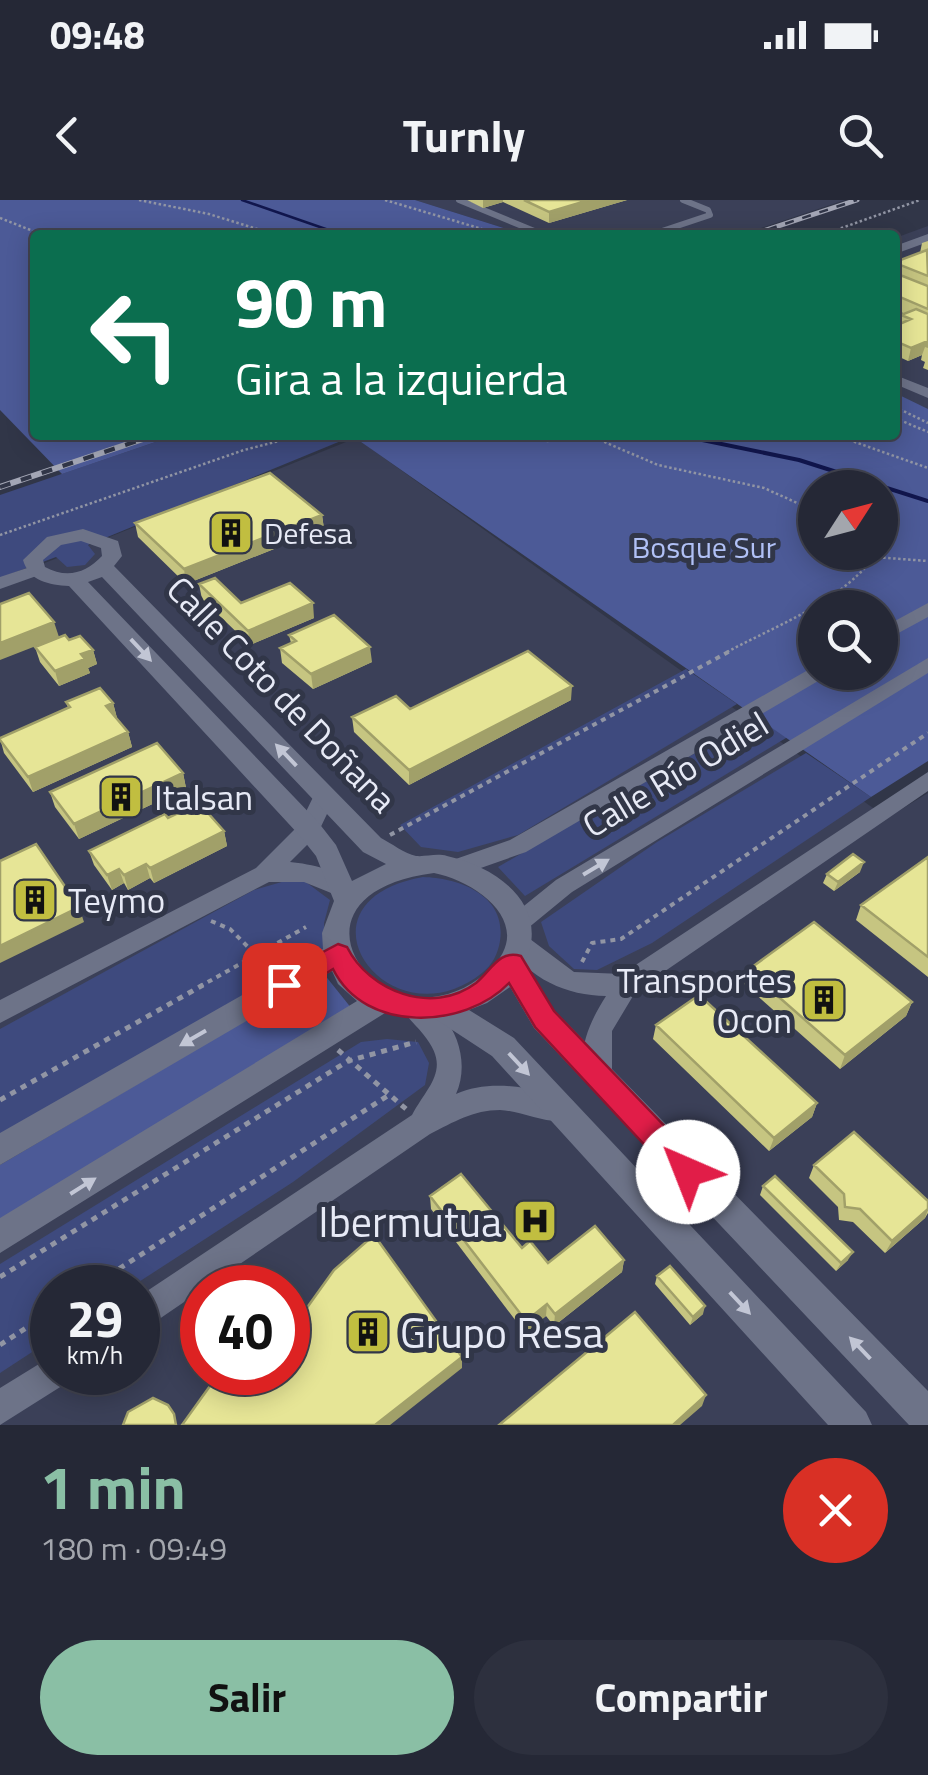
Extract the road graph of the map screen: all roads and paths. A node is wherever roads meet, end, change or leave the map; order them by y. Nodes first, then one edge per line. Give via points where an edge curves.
1 (138, 200) edge
2 (385, 200) edge
3 (459, 200) edge
4 (682, 200) edge
5 (920, 200) edge
6 (0, 218) edge
7 (30, 230) edge
8 (260, 230) edge
9 (485, 230) edge
10 (529, 230) edge
11 (665, 230) edge
12 (836, 230) edge
13 (928, 238) edge
14 (900, 248) edge
15 (900, 381) edge
16 (928, 394) edge
17 (900, 409) edge
18 (900, 420) edge
19 (928, 423) edge
20 (928, 432) edge
21 (283, 440) edge
22 (532, 440) edge
23 (563, 440) edge
24 (599, 440) edge
25 (849, 440) edge
26 (928, 468) edge
27 (798, 503) edge
28 (0, 535) edge
29 (898, 557) edge
30 (928, 561) edge
31 (104, 567) junction
32 (36, 570) junction
33 (863, 570) edge
34 (74, 579) junction
35 (0, 583) edge
36 (928, 609) edge
37 (898, 626) edge
38 (928, 664) edge
39 (798, 684) edge
40 (928, 733) edge
41 (928, 780) edge
42 (325, 795) junction
43 (309, 830) junction
44 (372, 844) junction
45 (410, 864) junction
46 (458, 867) junction
47 (264, 874) junction
48 (344, 894) junction
49 (206, 919) dead end
50 (306, 927) dead end
51 (516, 944) junction
52 (338, 954) junction
53 (257, 955) junction
54 (276, 975) dead end
55 (574, 977) dead end
56 (627, 984) junction
57 (290, 994) dead end
58 (382, 1000) junction
59 (428, 1008) junction
60 (0, 1012) edge
61 (320, 1028) dead end
62 (428, 1038) dead end
63 (335, 1046) dead end
64 (348, 1060) junction
65 (598, 1076) junction
66 (389, 1095) junction
67 (0, 1100) edge
68 (563, 1110) junction
69 (414, 1117) junction
70 (0, 1150) edge
71 (0, 1237) edge
72 (125, 1265) edge
73 (0, 1278) edge
74 (160, 1299) edge
75 (30, 1325) edge
76 (0, 1344) edge
77 (30, 1388) edge
78 (0, 1408) edge
79 (928, 1418) edge
80 (853, 1425) edge

1 - 8 path
2 - 9 path
3 - 10 lane
4 - 11 lane via 710,215
5 - 12 path
6 - 7 path
13 - 14 street
15 - 16 street
17 - 19 path
18 - 20 path
21 - 28 path
22 - 23 path
24 - 27 path via 658,465 764,488
25 - 26 path
29 - 30 path
31 - 32 street, Calle Coto de Doñana via 111,545 83,535 41,548 33,560
31 - 34 street
42 -> 31 street, Calle Coto de Doñana
32 - 34 street
32 - 35 street
33 - 44 path via 837,593
34 -> 43 street, Calle Coto de Doñana
36 - 37 street
51 -> 38 street, Calle Río Odiel via 564,886
39 - 46 street, Calle Río Odiel via 518,846
40 - 55 path via 621,938 592,943
41 - 56 street
42 - 43 street
42 - 44 street, Calle Coto de Doñana
43 - 47 street
43 - 48 street, Calle Coto de Doñana via 327,852
44 - 45 street, Calle Coto de Doñana
45 - 46 street
45 - 48 street
46 - 51 street via 480,875 512,906
47 - 48 street via 290,868 318,875
47 - 60 street
48 - 52 street
49 - 53 path via 230,928
50 - 53 path
51 - 56 street via 582,988
51 - 59 street via 483,993
51 - 65 street via 544,1019
52 - 58 street via 354,980
52 -> 70 street
53 - 54 path
53 - 67 path
56 - 65 street via 599,1029
57 - 61 path
58 - 59 street
71 -> 58 street
59 -> 68 street via 503,1047
59 - 69 street via 450,1050 452,1076 444,1096
62 - 64 path
63 - 64 path
64 - 66 path
64 - 73 path
79 -> 65 street
66 - 69 path
66 - 72 path
68 - 69 street via 504,1098
68 -> 80 street
69 - 74 street
75 - 76 path
77 - 78 street

